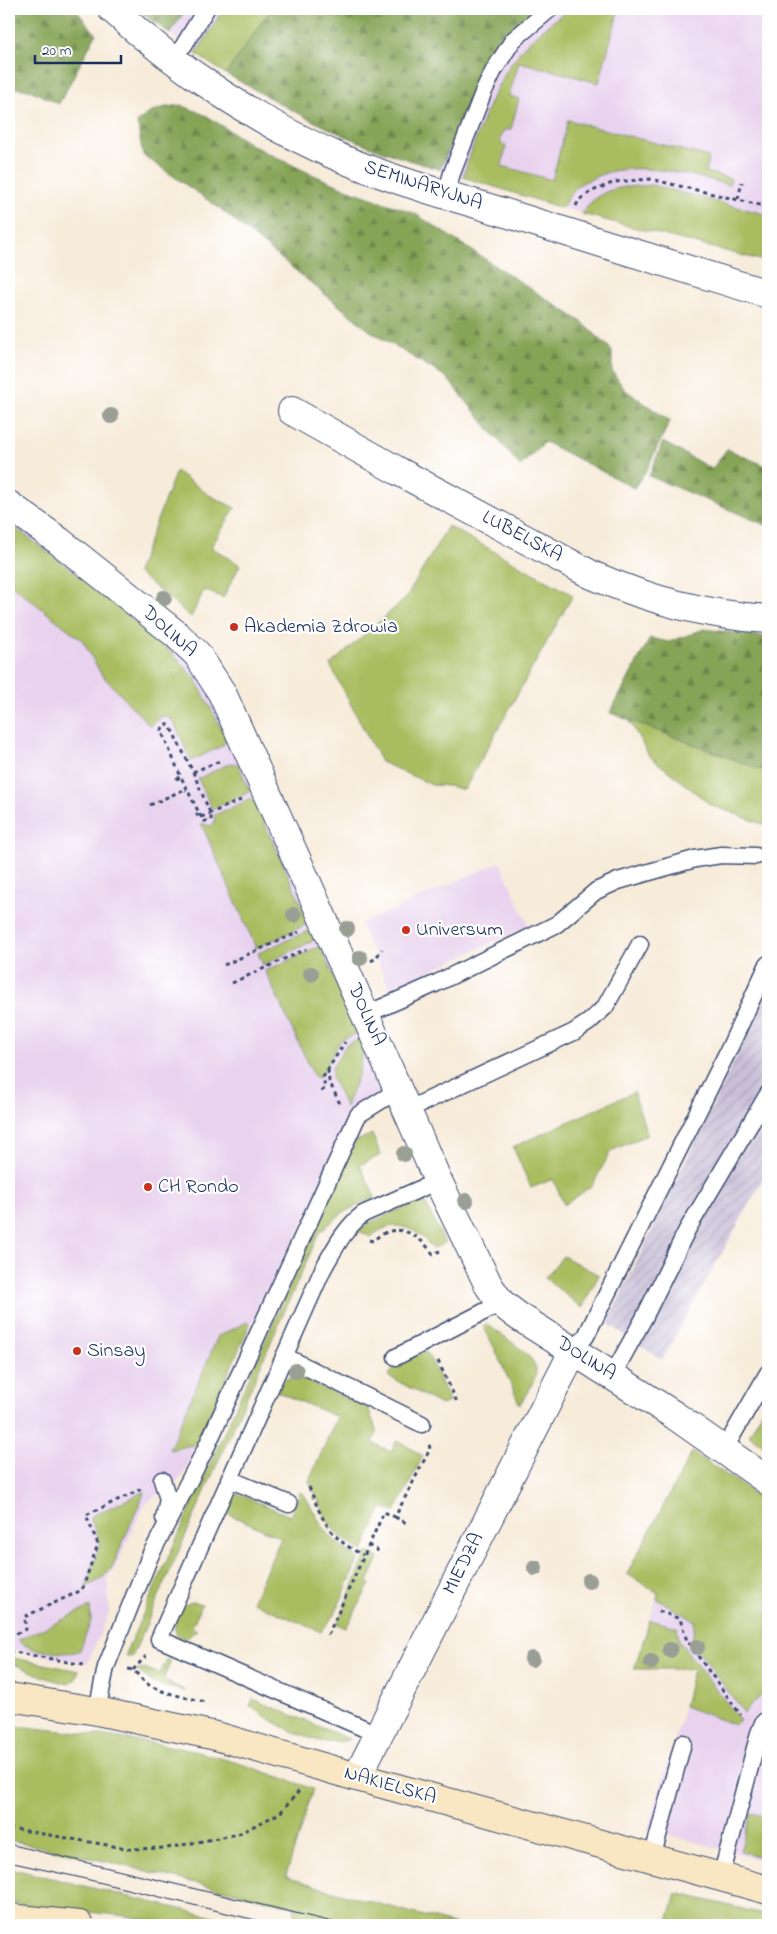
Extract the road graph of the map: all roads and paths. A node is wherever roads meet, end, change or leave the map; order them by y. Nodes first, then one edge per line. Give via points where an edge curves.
1 (112, 9) edge
2 (206, 9) edge
3 (550, 9) edge
4 (184, 45) dead end
5 (742, 182) dead end
6 (446, 194) junction
7 (738, 198) junction
8 (768, 207) edge
9 (573, 211) dead end
10 (768, 294) edge
11 (292, 411) dead end
12 (9, 505) edge
13 (768, 620) edge
14 (181, 776) junction
15 (176, 779) dead end
16 (264, 790) junction
17 (150, 805) dead end
18 (756, 856) dead end
19 (279, 941) dead end
20 (640, 944) dead end
21 (382, 949) dead end
22 (286, 957) dead end
23 (376, 958) dead end
24 (768, 964) edge
25 (224, 965) dead end
26 (232, 982) dead end
27 (365, 1015) junction
28 (332, 1062) dead end
29 (328, 1070) junction
30 (321, 1091) dead end
31 (768, 1094) edge
32 (403, 1100) junction
33 (351, 1129) junction
34 (438, 1181) junction
35 (346, 1230) junction
36 (441, 1250) dead end
37 (502, 1303) junction
38 (428, 1340) junction
39 (574, 1352) junction
40 (284, 1356) junction
41 (396, 1357) dead end
42 (768, 1373) edge
43 (612, 1376) junction
44 (458, 1404) dead end
45 (422, 1424) joint
46 (724, 1450) junction
47 (229, 1479) junction
48 (162, 1480) joint
49 (768, 1481) edge
50 (309, 1487) dead end
51 (289, 1504) dead end
52 (395, 1517) junction
53 (408, 1524) dead end
54 (368, 1545) junction
55 (382, 1553) dead end
56 (363, 1555) junction
57 (148, 1560) junction
58 (658, 1610) dead end
59 (328, 1635) dead end
60 (9, 1637) edge
61 (9, 1652) edge
62 (106, 1667) junction
63 (9, 1697) edge
64 (209, 1704) dead end
65 (96, 1711) junction
66 (768, 1718) edge
67 (759, 1733) junction
68 (377, 1734) junction
69 (683, 1743) dead end
70 (357, 1777) junction
71 (302, 1788) dead end
72 (9, 1828) edge
73 (652, 1858) junction
74 (721, 1877) junction
75 (768, 1890) edge
76 (9, 1918) edge
77 (79, 1925) edge

1 - 6 street, SEMINARYJNA via 144,38 213,88 262,118 344,159
2 - 4 lane
3 - 6 lane via 513,40 494,70
5 - 7 path
6 - 10 street, SEMINARYJNA
7 - 8 path
7 - 9 path via 650,179 615,182 590,192 579,200
11 - 13 street, LUBELSKA via 608,582 661,602
12 - 16 street, DOLINA via 60,541 196,654 222,693
14 - 14 path via 162,736 161,730 166,724 170,726 193,772 211,821 204,821
14 - 15 path
16 - 17 path via 199,818 185,789
16 - 27 street, DOLINA
18 - 27 lane via 721,855 695,859 618,881 596,891 557,924
19 - 25 path
20 - 32 lane via 605,1006 574,1032
21 - 23 path
22 - 26 path
24 - 39 lane via 589,1329
27 - 32 street, DOLINA
28 - 29 path
29 - 30 path via 323,1077 325,1089
29 - 33 path via 329,1081
31 - 43 lane via 688,1230
32 - 33 lane via 358,1115
32 - 34 street, DOLINA
33 - 57 lane via 205,1450
34 - 35 lane via 363,1214
34 - 37 street, DOLINA via 489,1286
35 - 36 path via 373,1241 386,1232 404,1230 419,1238 433,1254
35 - 40 lane via 323,1269
37 - 38 lane
37 - 39 street, DOLINA
38 - 41 lane
38 - 44 path
39 - 43 street, DOLINA
39 - 68 street, MIEDZA
40 - 45 lane
40 - 47 lane
42 - 46 lane
43 - 46 street, DOLINA
45 - 52 path via 430,1449
46 - 49 street, DOLINA
47 - 51 lane
47 - 68 lane via 159,1639
48 - 57 lane via 168,1499 167,1508
48 - 60 path via 86,1515 98,1544 82,1590 24,1617 26,1629
50 - 56 path via 323,1520 334,1536
52 - 53 path
52 - 54 path via 384,1512
54 - 55 path
54 - 56 path
56 - 59 path
57 - 62 lane
58 - 67 path via 680,1619 687,1641 746,1721
61 - 62 path
62 - 64 path via 132,1670 161,1690
62 - 65 lane
63 - 65 main road, NAKIELSKA
65 - 70 main road, NAKIELSKA via 216,1736
66 - 67 lane
67 - 74 lane
68 - 70 street, MIEDZA
69 - 73 lane
70 - 73 main road, NAKIELSKA
71 - 72 path via 280,1813 238,1834 167,1848 130,1849
73 - 74 main road, NAKIELSKA
74 - 75 main road, NAKIELSKA
76 - 77 main road

